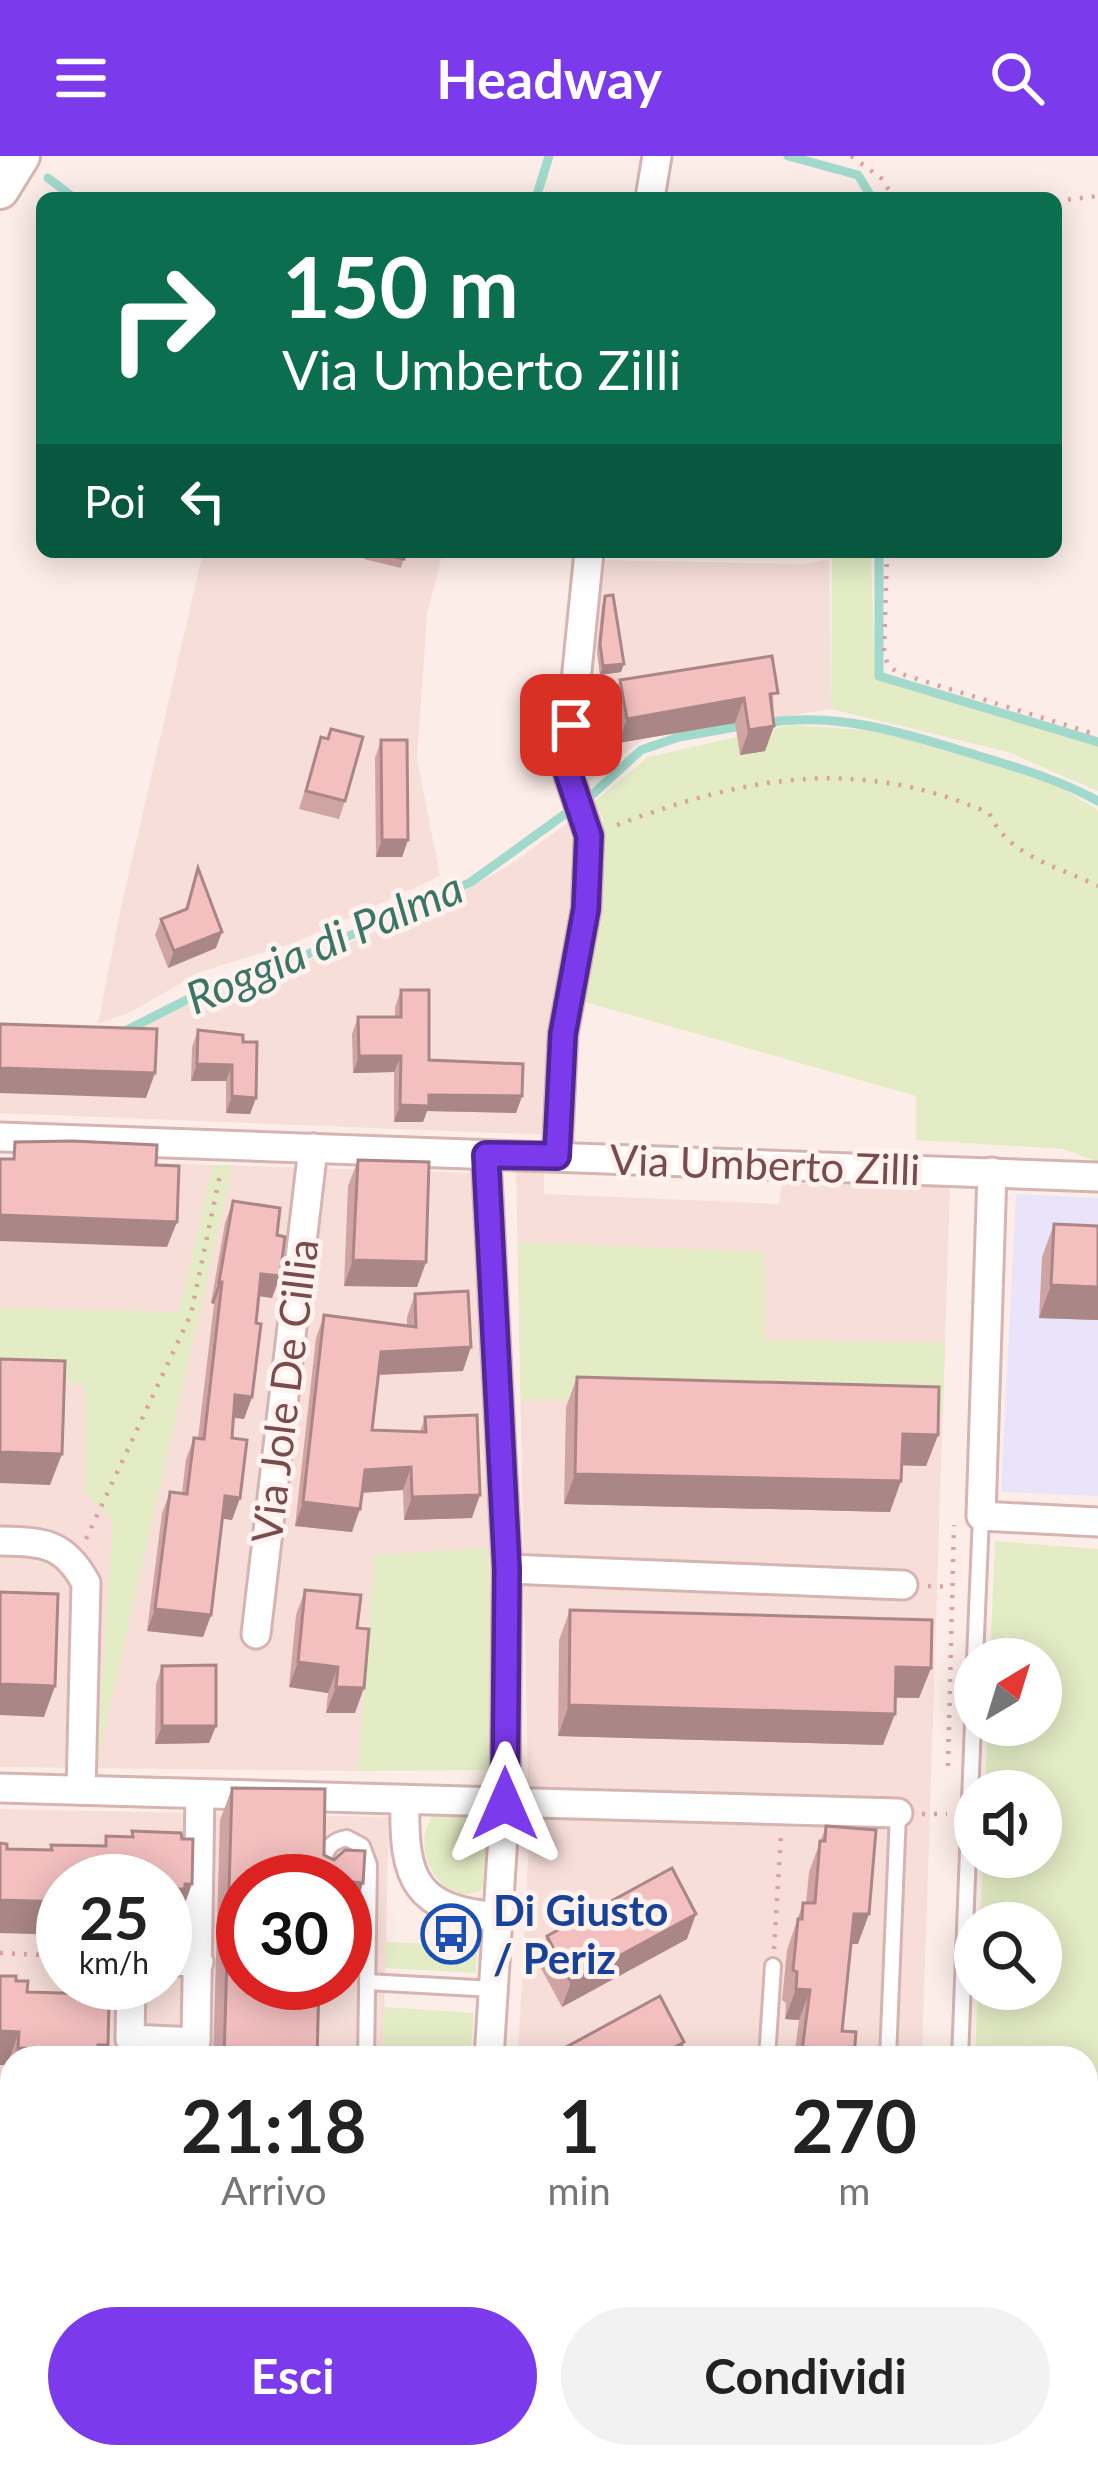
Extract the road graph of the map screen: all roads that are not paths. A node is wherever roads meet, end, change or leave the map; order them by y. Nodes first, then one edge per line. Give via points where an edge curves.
1 (21, 156) edge
2 (657, 156) edge
3 (0, 190) edge
4 (651, 192) edge
5 (589, 558) edge
6 (0, 1137) edge
7 (313, 1148) junction
8 (486, 1155) junction
9 (557, 1156) junction
10 (992, 1172) junction
11 (1098, 1177) edge
12 (968, 1515) junction
13 (1098, 1522) edge
14 (0, 1541) edge
15 (507, 1569) junction
16 (903, 1585) dead end
17 (256, 1634) dead end
18 (975, 1638) edge
19 (972, 1746) edge
20 (0, 1789) edge
21 (82, 1790) junction
22 (200, 1794) junction
23 (405, 1800) junction
24 (505, 1804) junction
25 (898, 1813) joint
26 (325, 1854) edge
27 (365, 1854) edge
28 (501, 1917) junction
29 (192, 1962) edge
30 (199, 1962) junction
31 (773, 1966) road end
32 (372, 1982) edge
33 (496, 1990) junction
34 (131, 2010) edge
35 (367, 2010) edge
36 (172, 2046) edge
37 (196, 2046) edge
38 (366, 2046) edge
39 (490, 2046) edge
40 (768, 2046) edge
41 (888, 2046) edge
42 (960, 2046) edge

1 - 3 street
2 - 4 street
5 - 9 street via 567,770 581,815 586,909 563,1034
6 - 7 street, Via Umberto Zilli
7 - 8 street, Via Umberto Zilli
7 - 17 street, Via Jole De Cillia
8 - 9 street, Via Umberto Zilli
8 - 15 street
9 - 10 street, Via Umberto Zilli
10 - 11 street, Via Umberto Zilli
10 - 12 street
12 - 13 street
12 - 18 lane
14 - 21 street via 57,1548 86,1582
15 - 16 street
15 - 24 street
19 - 42 lane
20 - 21 street
21 - 22 street
22 - 23 street
22 - 30 street
23 - 24 street
23 - 28 street via 406,1864 417,1882 450,1909
24 - 25 street
24 - 28 street
25 - 41 lane
26 - 27 lane via 347,1838
28 - 33 street
29 - 30 street
30 - 37 street
31 - 40 lane
32 - 33 lane
33 - 39 street
34 - 36 street via 130,2039
35 - 38 lane

